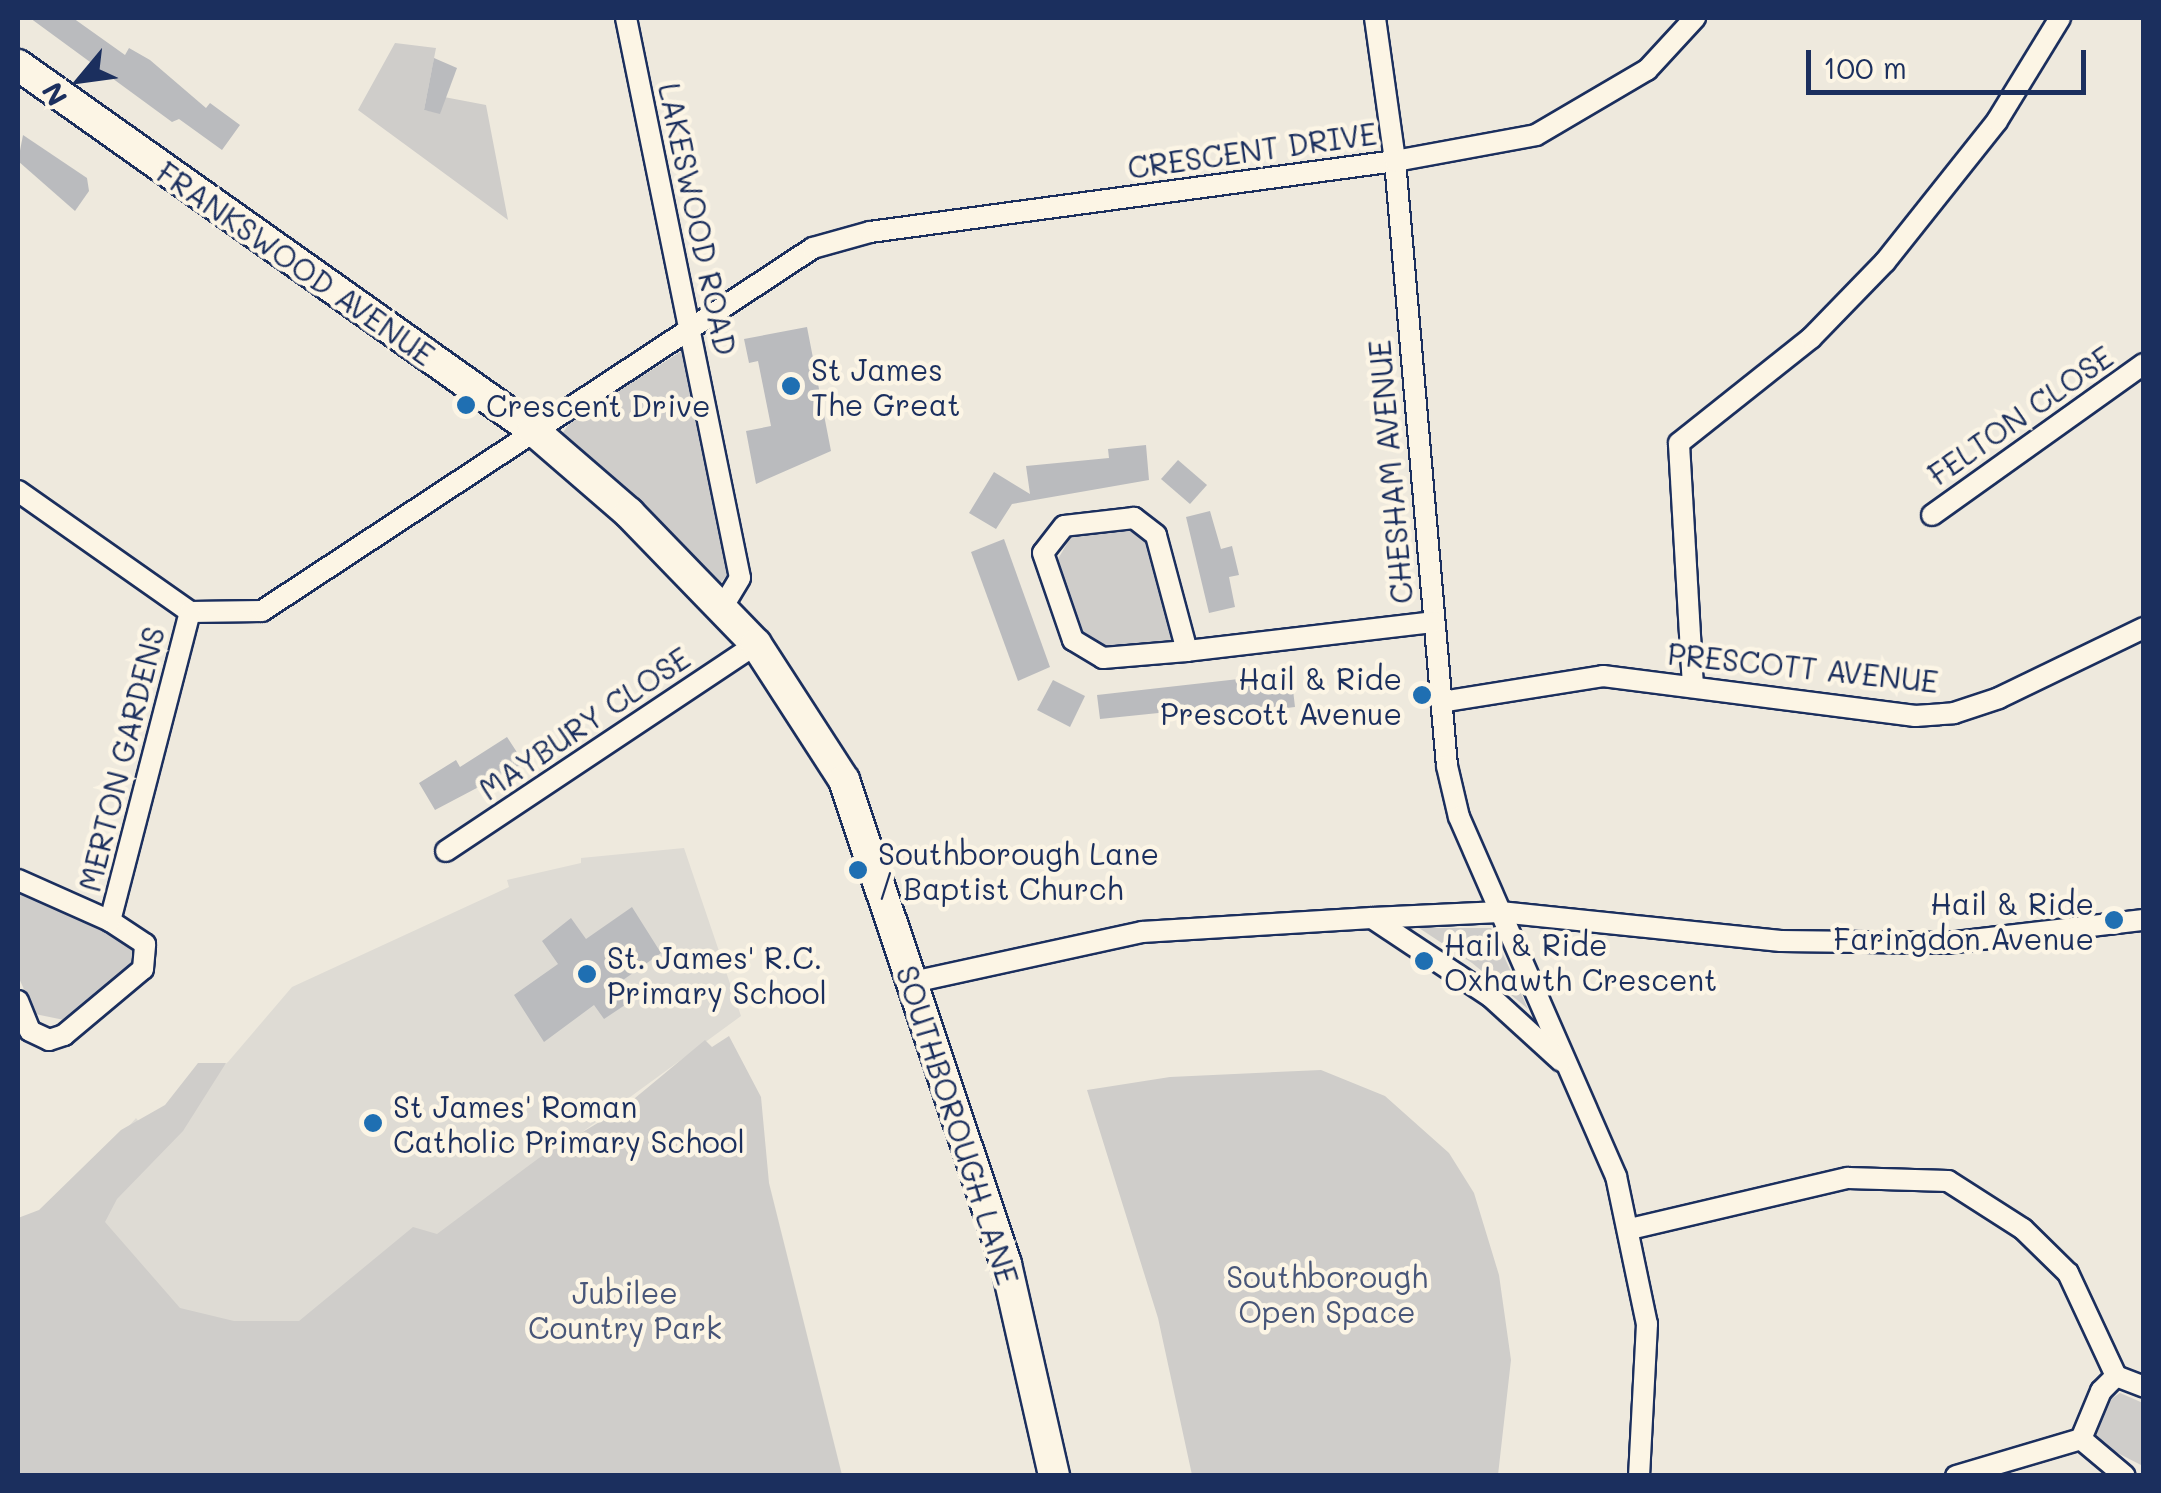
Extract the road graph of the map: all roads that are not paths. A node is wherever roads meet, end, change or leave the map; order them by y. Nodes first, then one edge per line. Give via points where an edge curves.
1 (626, 18) edge
2 (1375, 18) edge
3 (1695, 18) edge
4 (2060, 18) edge
5 (18, 65) edge
6 (1395, 162) junction
7 (690, 329) junction
8 (2144, 364) edge
9 (533, 430) junction
10 (18, 491) edge
11 (1932, 514) dead end
12 (723, 606) junction
13 (190, 612) junction
14 (1433, 622) junction
15 (2144, 628) edge
16 (756, 644) junction
17 (1187, 651) junction
18 (1693, 687) junction
19 (1441, 702) junction
20 (844, 780) joint
21 (446, 851) dead end
22 (18, 880) edge
23 (1500, 912) junction
24 (1372, 918) junction
25 (2144, 920) edge
26 (110, 922) junction
27 (912, 982) junction
28 (18, 1001) edge
29 (1573, 1073) junction
30 (1630, 1229) junction
31 (2116, 1376) junction
32 (2144, 1387) edge
33 (2081, 1439) junction
34 (1054, 1476) edge
35 (1639, 1476) edge
36 (1956, 1476) edge
37 (2125, 1476) edge

1 - 7 street, LAKESWOOD ROAD
2 - 6 street, CHESHAM AVENUE
3 - 6 street, CRESCENT DRIVE via 1647,70 1536,136
4 - 18 street via 1997,121 1886,262 1811,338 1680,443
5 - 9 street, FRANKSWOOD AVENUE
6 - 7 street, CRESCENT DRIVE via 870,232 813,248
6 - 14 street, CHESHAM AVENUE
7 - 9 street, CRESCENT DRIVE
7 - 12 street, LAKESWOOD ROAD via 740,578
8 - 11 street, FELTON CLOSE
9 - 12 street, FRANKSWOOD AVENUE
9 - 13 street, CRESCENT DRIVE via 262,611
10 - 13 street
12 - 16 street, FRANKSWOOD AVENUE
13 - 26 street, MERTON GARDENS
14 - 17 street
14 - 19 street, CHESHAM AVENUE
15 - 18 street, PRESCOTT AVENUE via 1954,713 1914,716
16 - 20 street, FRANKSWOOD AVENUE
16 - 21 street, MAYBURY CLOSE
17 - 17 street via 1103,658 1073,640 1043,553 1064,526 1134,518 1156,535
18 - 19 street, PRESCOTT AVENUE via 1604,676
19 - 23 street, CHESHAM AVENUE via 1459,817
20 - 27 street, SOUTHBOROUGH LANE
22 - 26 street, MERTON GARDENS
23 - 24 street
23 - 25 street via 1836,942 1946,942
23 - 29 street, CHESHAM AVENUE
24 - 27 street via 1142,932
24 - 29 street via 1491,997
26 - 28 street, MERTON GARDENS via 146,944 142,969 130,980 49,1040 30,1031
27 - 34 street, SOUTHBOROUGH LANE via 1006,1264
29 - 30 street, CHESHAM AVENUE
30 - 31 street via 1848,1178 1948,1180 2023,1229 2068,1273
30 - 35 street, CHESHAM AVENUE via 1646,1324
31 - 32 street
31 - 33 street via 2101,1391
33 - 36 street
33 - 37 street

